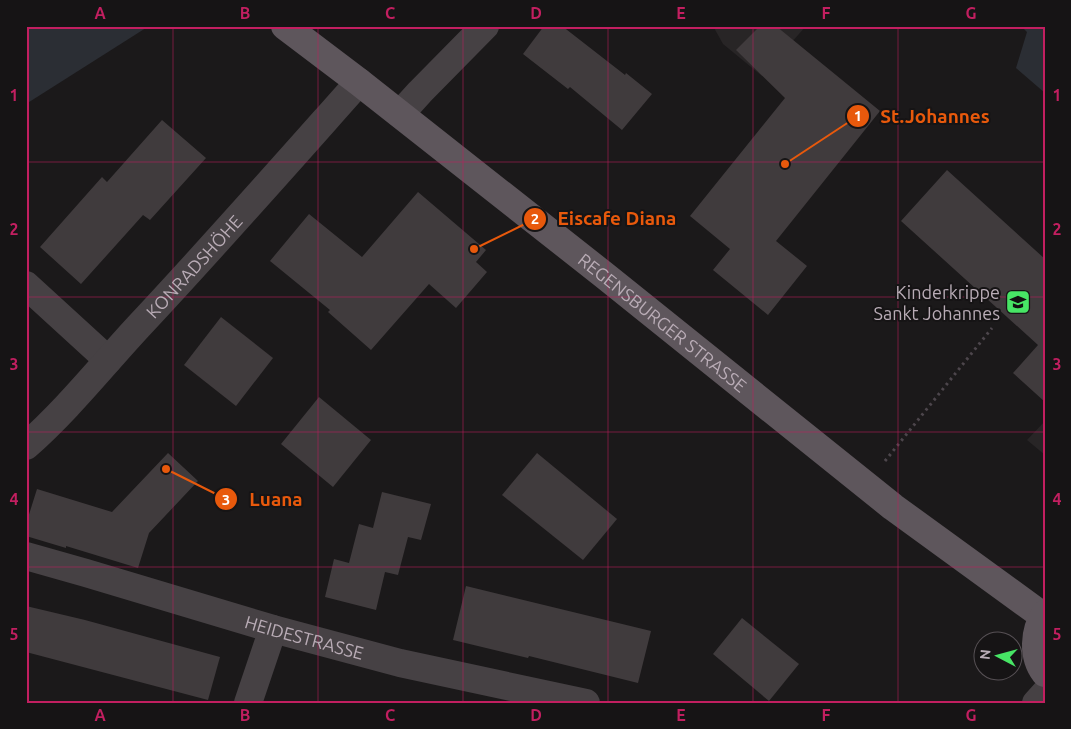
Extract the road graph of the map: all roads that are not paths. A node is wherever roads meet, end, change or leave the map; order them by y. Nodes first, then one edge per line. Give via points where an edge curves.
1 (285, 26) edge
2 (485, 26) edge
3 (359, 82) junction
4 (400, 114) junction
5 (26, 285) edge
6 (108, 360) junction
7 (26, 446) edge
8 (26, 556) edge
9 (1044, 615) edge
10 (273, 629) junction
11 (1045, 673) edge
12 (1045, 693) edge
13 (248, 703) edge
14 (586, 703) edge
15 (1036, 703) edge

1 - 3 main road, REGENSBURGER STRASSE
2 - 4 street
3 - 4 main road, REGENSBURGER STRASSE
3 - 6 street, KONRADSHÖHE via 228,231
4 - 9 main road, REGENSBURGER STRASSE via 882,498
5 - 6 street
6 - 7 street, KONRADSHÖHE
8 - 10 street, HEIDESTRASSE
9 - 11 main road via 1036,633 1036,651
10 - 13 street
10 - 14 street, HEIDESTRASSE via 400,663
12 - 15 street

